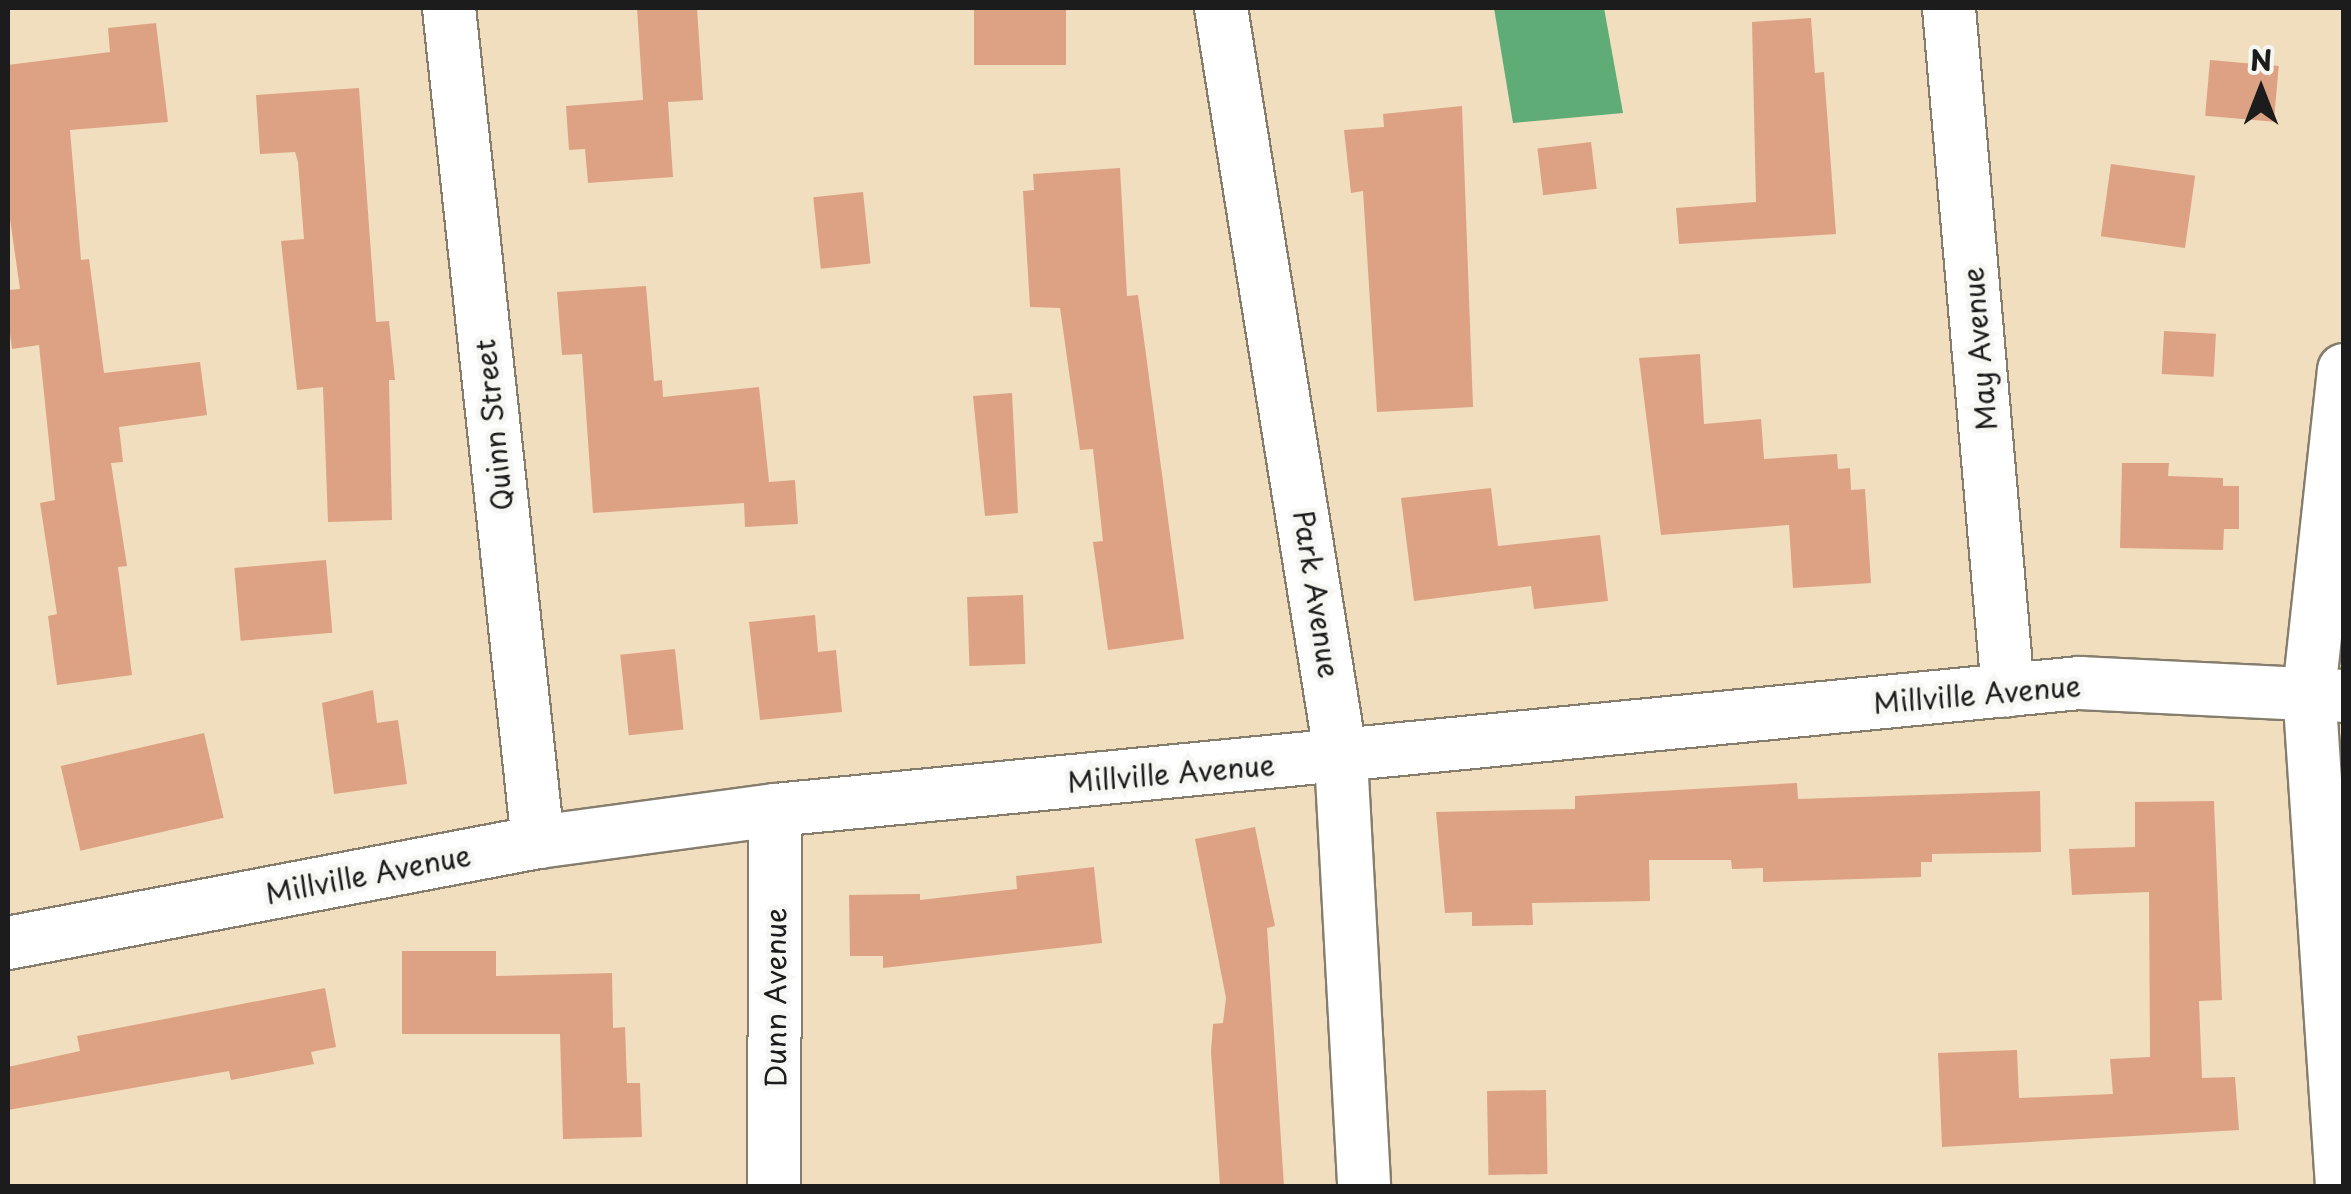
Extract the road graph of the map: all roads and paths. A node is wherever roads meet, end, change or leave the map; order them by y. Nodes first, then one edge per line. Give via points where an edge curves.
1 (449, 8) edge
2 (1220, 8) edge
3 (1949, 8) edge
4 (2344, 370) edge
5 (2008, 690) junction
6 (2326, 694) edge
7 (1341, 758) junction
8 (775, 810) junction
9 (538, 842) junction
10 (8, 943) edge
11 (774, 1186) edge
12 (1364, 1186) edge
13 (2342, 1186) edge

1 - 9 street, Quinn Street
2 - 7 street, Park Avenue
3 - 5 street, May Avenue
4 - 6 street
5 - 6 street, Millville Avenue via 2080,683
5 - 7 street, Millville Avenue
6 - 13 street
7 - 8 street, Millville Avenue
7 - 12 street, Park Avenue
8 - 9 street, Millville Avenue
8 - 11 street, Dunn Avenue
9 - 10 street, Millville Avenue

